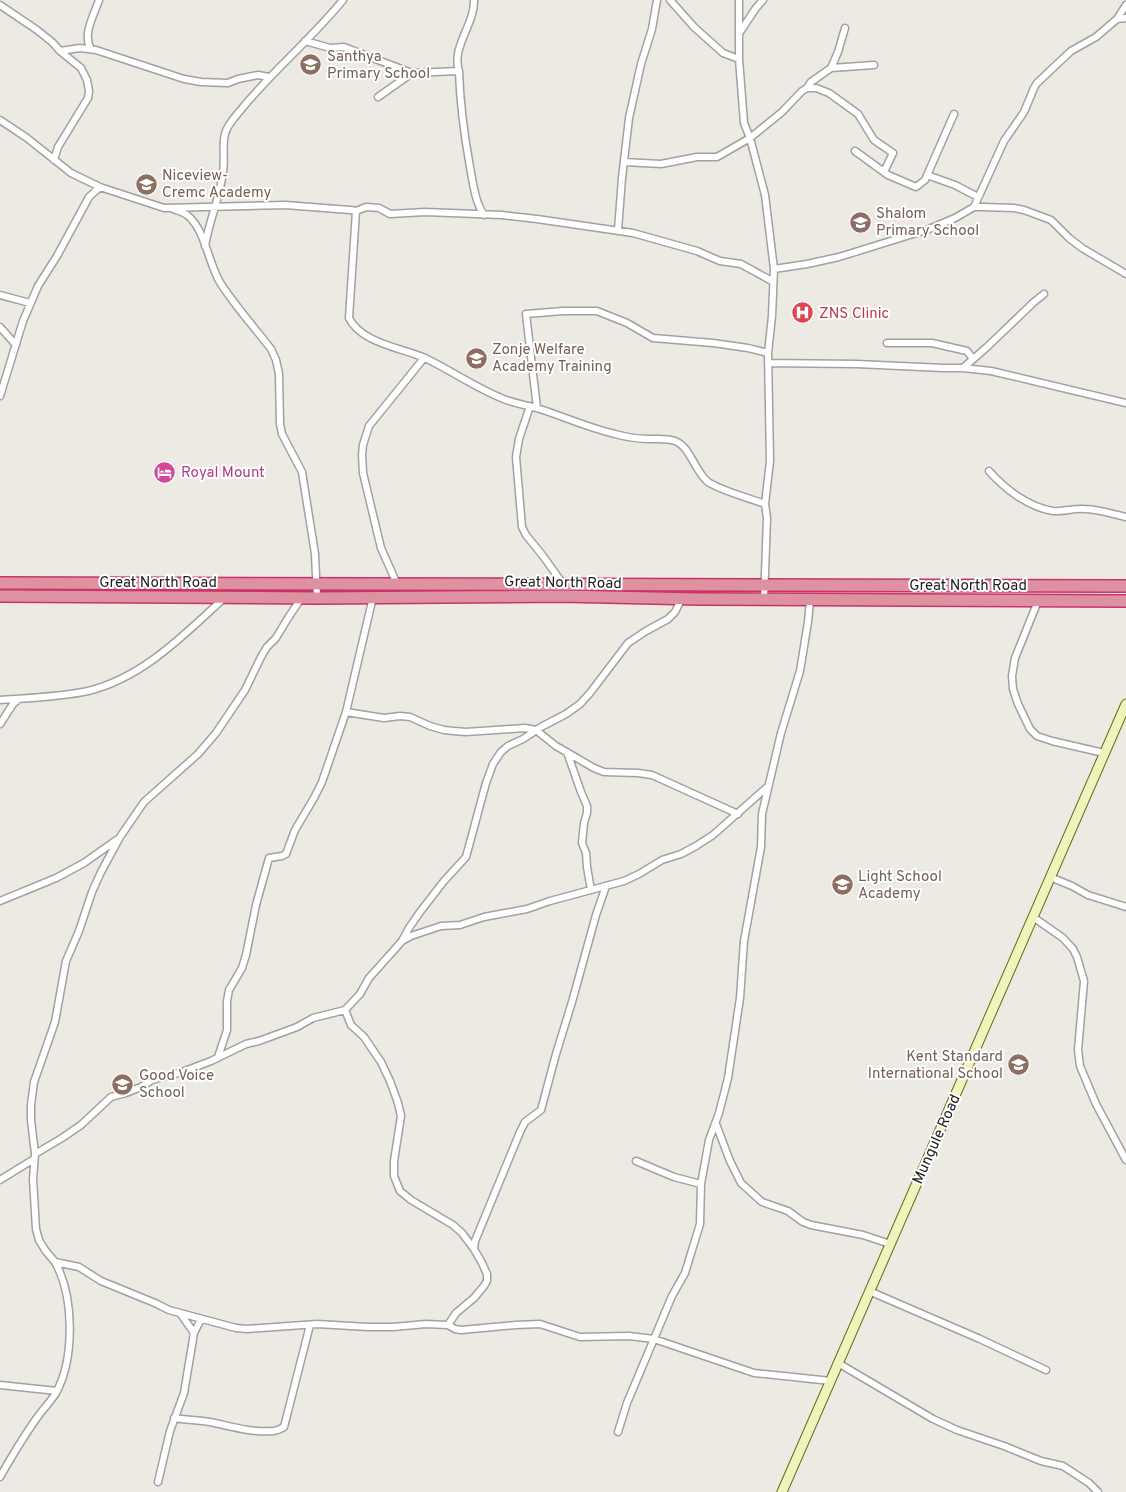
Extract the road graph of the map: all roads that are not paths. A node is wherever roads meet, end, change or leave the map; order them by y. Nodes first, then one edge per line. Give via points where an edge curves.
1 (99, 0) edge
2 (343, 0) edge
3 (474, 0) edge
4 (657, 0) edge
5 (670, 0) edge
6 (739, 0) edge
7 (763, 0) edge
8 (0, 5) edge
9 (1126, 5) edge
10 (1126, 18) edge
11 (1116, 19) junction
12 (845, 28) dead end
13 (739, 33) junction
14 (304, 41) junction
15 (91, 49) junction
16 (60, 52) junction
17 (739, 59) junction
18 (874, 65) dead end
19 (830, 68) junction
20 (459, 71) junction
21 (412, 73) junction
22 (269, 77) junction
23 (806, 88) junction
24 (378, 97) dead end
25 (954, 114) dead end
26 (0, 120) edge
27 (750, 138) junction
28 (855, 151) dead end
29 (54, 160) junction
30 (624, 162) junction
31 (884, 172) junction
32 (927, 176) junction
33 (100, 187) junction
34 (978, 197) junction
35 (214, 206) junction
36 (974, 207) junction
37 (172, 208) junction
38 (356, 211) junction
39 (484, 215) junction
40 (618, 230) junction
41 (205, 246) junction
42 (774, 269) junction
43 (1126, 274) edge
44 (772, 280) junction
45 (1044, 294) dead end
46 (0, 295) edge
47 (30, 303) junction
48 (0, 327) edge
49 (887, 343) dead end
50 (16, 345) junction
51 (768, 353) junction
52 (424, 358) junction
53 (973, 359) junction
54 (768, 363) junction
55 (963, 368) junction
56 (0, 396) edge
57 (1126, 403) edge
58 (530, 406) junction
59 (537, 408) junction
60 (988, 470) dead end
61 (765, 504) junction
62 (1126, 517) edge
63 (0, 583) edge
64 (317, 584) junction
65 (397, 584) junction
66 (563, 584) junction
67 (765, 585) junction
68 (1126, 586) edge
69 (0, 596) edge
70 (224, 597) junction
71 (373, 597) junction
72 (302, 598) junction
73 (317, 598) junction
74 (682, 598) junction
75 (764, 600) junction
76 (810, 600) junction
77 (1038, 601) junction
78 (1126, 601) edge
79 (20, 699) junction
80 (0, 700) edge
81 (1126, 704) edge
82 (346, 712) junction
83 (0, 724) edge
84 (536, 730) junction
85 (567, 752) junction
86 (1104, 753) junction
87 (767, 787) junction
88 (738, 814) junction
89 (120, 837) junction
90 (1050, 877) junction
91 (606, 886) junction
92 (591, 890) junction
93 (0, 901) edge
94 (1126, 907) edge
95 (1033, 917) junction
96 (402, 941) junction
97 (345, 1010) junction
98 (218, 1057) junction
99 (716, 1124) junction
100 (35, 1156) junction
101 (1126, 1160) edge
102 (636, 1161) dead end
103 (0, 1180) edge
104 (701, 1184) junction
105 (890, 1244) junction
106 (474, 1249) junction
107 (55, 1262) junction
108 (869, 1291) junction
109 (180, 1313) junction
110 (202, 1318) junction
111 (310, 1325) junction
112 (448, 1325) junction
113 (194, 1333) junction
114 (654, 1339) junction
115 (838, 1363) junction
116 (1046, 1370) dead end
117 (831, 1380) junction
118 (0, 1385) edge
119 (57, 1391) junction
120 (174, 1418) junction
121 (618, 1432) dead end
122 (0, 1477) edge
123 (158, 1482) dead end
124 (782, 1492) edge
125 (1098, 1492) edge

1 - 15 street via 87,37
2 - 14 street
3 - 20 street via 458,55
4 - 30 street via 629,118
5 - 17 street via 723,53
6 - 13 street
7 - 13 street
8 - 16 street via 37,30
9 - 11 street
10 - 11 street
11 - 34 street via 1071,51 1037,83 1024,112 1004,141
12 - 19 street
13 - 17 street
14 - 21 street via 330,48 344,47
14 - 22 street
15 - 16 street via 73,48
15 - 22 street via 201,82 228,82 258,75
16 - 29 street via 81,68 89,91 85,105 58,147
17 - 27 street via 744,123
18 - 19 street
19 - 23 street
20 - 21 street
20 - 39 street via 461,112 477,197
21 - 24 street
22 - 35 street via 224,135 223,172
23 - 27 street
23 - 31 street via 816,88 828,94 858,114 874,140 893,154
25 - 32 street
26 - 29 street
27 - 30 street via 717,157 661,164
27 - 42 street via 765,195
28 - 31 street
29 - 33 street via 71,173
30 - 40 street
31 - 32 street via 916,187
32 - 34 street
33 - 37 street
33 - 47 street via 89,197
34 - 36 street
35 - 37 street
35 - 38 street via 285,205
35 - 41 street
36 - 42 street via 930,229 839,258
36 - 43 street via 1014,208 1044,217 1082,248
37 - 41 street via 193,221
38 - 39 street via 366,207 379,208 390,214
38 - 52 street via 349,318 374,340
39 - 40 street
40 - 44 street via 698,251 720,261 741,264
41 - 64 street via 221,284 276,360 280,424 302,472
42 - 44 street
44 - 51 street
45 - 53 street
46 - 47 street
47 - 50 street
48 - 50 street
49 - 53 street via 940,344 968,351
50 - 56 street
51 - 54 street
51 - 59 street via 713,342 653,338 597,311 526,314
52 - 58 street via 499,398
52 - 65 street via 369,426 362,455 363,473 381,548
53 - 55 street
54 - 55 street
54 - 61 street via 770,461
55 - 57 street via 991,371
58 - 59 street
58 - 66 street via 516,457 522,527
59 - 61 street via 618,435 676,441 685,448 708,481
60 - 62 street via 1010,491 1053,511 1082,508
61 - 67 street
63 - 64 highway, Great North Road
64 - 65 highway, Great North Road
64 - 73 street
65 - 66 highway, Great North Road
66 - 67 highway, Great North Road
67 - 68 highway, Great North Road
67 - 75 street
69 - 70 highway, Great North Road
70 - 72 highway, Great North Road
70 - 79 street via 175,642 122,678 87,691
71 - 73 highway, Great North Road
71 - 74 highway, Great North Road
71 - 82 street
72 - 73 highway, Great North Road
72 - 89 street via 267,647 245,690 216,733 198,754 144,802
74 - 75 highway, Great North Road
74 - 84 street via 668,619 628,643 580,704
75 - 76 highway, Great North Road
76 - 77 highway, Great North Road
76 - 87 street via 800,671
77 - 78 highway, Great North Road
77 - 86 street via 1027,624 1012,676 1018,704 1037,736
79 - 80 street
79 - 83 street
81 - 86 street, Mungule Road
82 - 84 street via 384,718 410,717 430,726 454,731
82 - 98 street via 322,782 295,830 286,854 270,858 244,962 229,990 227,1030
84 - 85 street
84 - 96 street via 500,752 486,783 466,857 420,912
85 - 88 street via 604,772 652,775
85 - 92 street via 587,806 582,843
86 - 90 street, Mungule Road
87 - 88 street
87 - 99 street via 728,1078
88 - 91 street via 696,846 624,881
89 - 93 street via 56,878
89 - 100 street via 92,892 66,961 55,1022 34,1082 31,1113
90 - 94 street via 1088,895
90 - 95 street, Mungule Road
91 - 92 street
91 - 106 street via 541,1110 526,1122 520,1132
92 - 96 street via 527,909 426,930
95 - 101 street via 1063,938 1077,957 1084,981 1078,1050 1080,1066
95 - 105 street, Mungule Road
96 - 97 street
97 - 98 street via 313,1018
97 - 106 street via 351,1025 364,1037 381,1062 402,1116 394,1161 394,1176 400,1191 453,1225
98 - 100 street via 111,1097 81,1125
99 - 104 street via 708,1140
99 - 105 street via 741,1183 762,1202 788,1211 812,1225
100 - 103 street
100 - 107 street via 36,1229 39,1240
102 - 104 street
104 - 114 street via 700,1224 685,1273
105 - 108 street, Mungule Road
106 - 112 street via 487,1274 487,1281
107 - 109 street via 79,1266 101,1281
107 - 119 street via 67,1301 69,1325 66,1365
108 - 115 street, Mungule Road
108 - 116 street
109 - 110 street
109 - 113 street
110 - 111 street via 247,1329
110 - 113 street
111 - 112 street
111 - 120 street via 284,1427 273,1432
112 - 114 street via 461,1330 540,1324 580,1337
113 - 120 street via 184,1393
114 - 117 street via 754,1373
114 - 121 street
115 - 117 street, Mungule Road
115 - 125 street via 933,1419 1041,1462 1063,1466
117 - 124 street, Mungule Road
118 - 119 street
119 - 122 street
120 - 123 street

